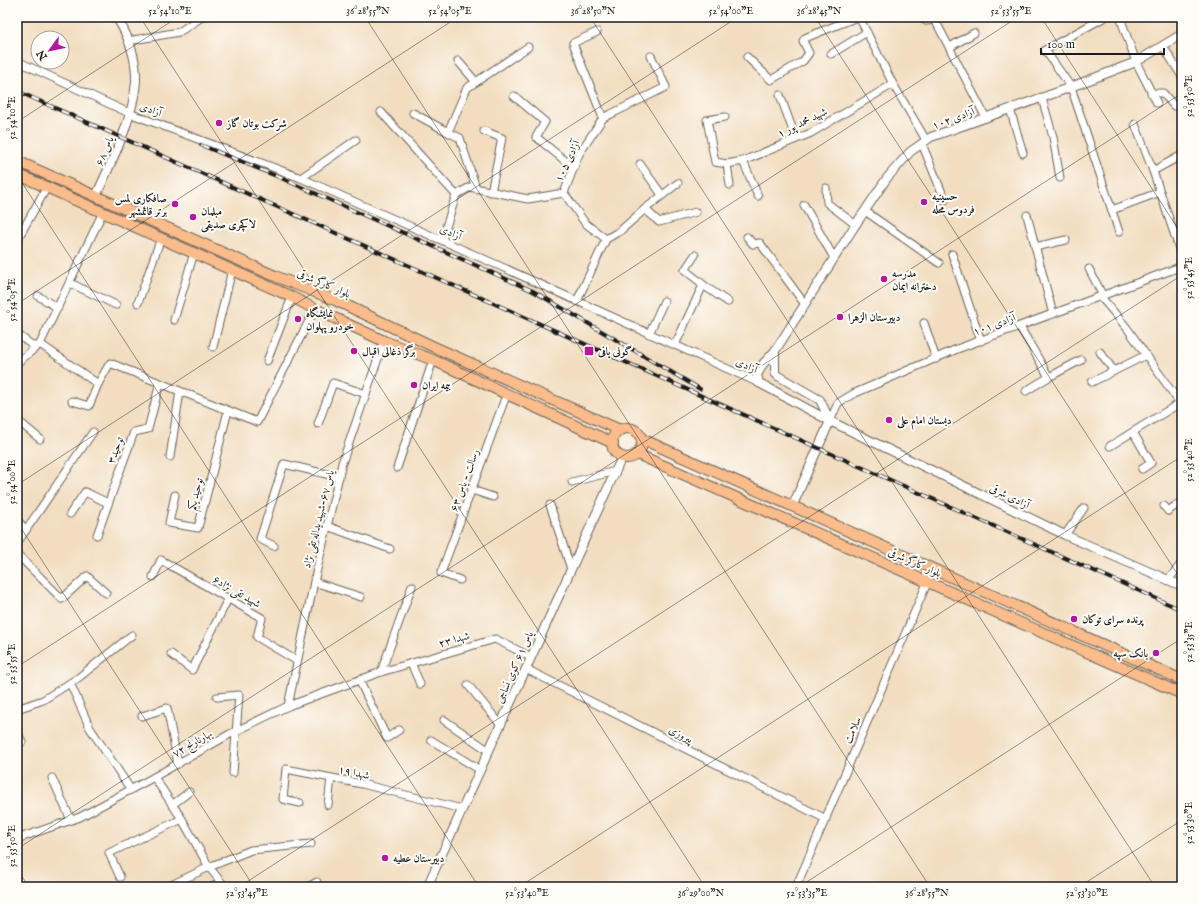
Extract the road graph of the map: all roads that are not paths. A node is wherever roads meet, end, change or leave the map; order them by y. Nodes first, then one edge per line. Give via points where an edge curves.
1 (116, 17) edge
2 (202, 17) edge
3 (858, 17) edge
4 (922, 17) edge
5 (1105, 17) edge
6 (1120, 17) edge
7 (938, 18) edge
8 (597, 32) dead end
9 (867, 32) junction
10 (974, 33) dead end
11 (1182, 34) edge
12 (128, 41) junction
13 (1163, 46) junction
14 (528, 47) dead end
15 (950, 47) junction
16 (831, 54) dead end
17 (651, 56) dead end
18 (747, 57) dead end
19 (17, 61) edge
20 (458, 62) dead end
21 (1136, 62) junction
22 (1181, 75) dead end
23 (476, 82) junction
24 (893, 84) junction
25 (1071, 87) junction
26 (1151, 93) junction
27 (780, 95) dead end
28 (514, 96) dead end
29 (1042, 98) junction
30 (1157, 103) dead end
31 (1182, 107) edge
32 (1010, 109) junction
33 (381, 112) dead end
34 (129, 113) junction
35 (413, 113) dead end
36 (725, 117) dead end
37 (603, 118) junction
38 (986, 118) junction
39 (1135, 124) dead end
40 (484, 131) dead end
41 (448, 132) junction
42 (796, 139) junction
43 (356, 140) dead end
44 (924, 142) junction
45 (1023, 154) dead end
46 (1182, 155) edge
47 (17, 161) edge
48 (743, 161) junction
49 (640, 164) dead end
50 (727, 164) junction
51 (574, 168) junction
52 (1153, 171) junction
53 (17, 174) edge
54 (301, 178) junction
55 (1060, 178) dead end
56 (678, 183) dead end
57 (730, 185) dead end
58 (47, 187) junction
59 (476, 188) junction
60 (826, 188) dead end
61 (491, 192) junction
62 (1160, 192) junction
63 (564, 193) junction
64 (456, 194) junction
65 (662, 195) junction
66 (96, 196) junction
67 (758, 196) dead end
68 (945, 200) dead end
69 (804, 205) dead end
70 (645, 209) junction
71 (1112, 210) junction
72 (865, 211) junction
73 (103, 212) junction
74 (696, 212) dead end
75 (1027, 216) dead end
76 (856, 225) junction
77 (1119, 232) dead end
78 (747, 237) dead end
79 (161, 238) junction
80 (606, 239) junction
81 (17, 240) edge
82 (442, 240) junction
83 (1066, 240) dead end
84 (1035, 247) junction
85 (194, 253) junction
86 (952, 254) dead end
87 (695, 255) dead end
88 (834, 258) junction
89 (1181, 259) edge
90 (939, 263) dead end
91 (1181, 268) edge
92 (1089, 269) dead end
93 (232, 270) junction
94 (70, 283) junction
95 (705, 286) junction
96 (38, 296) dead end
97 (1102, 296) junction
98 (292, 297) junction
99 (577, 301) junction
100 (664, 301) dead end
101 (728, 302) dead end
102 (138, 303) dead end
103 (804, 303) junction
104 (116, 305) dead end
105 (58, 308) junction
106 (315, 309) junction
107 (1053, 314) junction
108 (174, 320) dead end
109 (924, 323) dead end
110 (1020, 327) junction
111 (17, 334) edge
112 (649, 334) junction
113 (981, 341) junction
114 (384, 342) junction
115 (675, 345) junction
116 (38, 346) junction
117 (213, 348) dead end
118 (775, 351) junction
119 (1100, 352) dead end
120 (1146, 355) junction
121 (936, 358) junction
122 (433, 360) junction
123 (1081, 360) dead end
124 (267, 361) dead end
125 (17, 363) edge
126 (1114, 371) junction
127 (1049, 377) junction
128 (1092, 382) dead end
129 (160, 383) junction
130 (759, 383) junction
131 (98, 384) junction
132 (180, 391) junction
133 (1026, 391) dead end
134 (507, 393) junction
135 (366, 394) junction
136 (72, 401) dead end
137 (1181, 405) edge
138 (228, 410) junction
139 (17, 420) edge
140 (830, 421) junction
141 (318, 424) dead end
142 (620, 430) junction
143 (93, 432) dead end
144 (1133, 432) junction
145 (40, 439) dead end
146 (642, 439) junction
147 (613, 442) junction
148 (1110, 446) dead end
149 (637, 454) junction
150 (170, 457) dead end
151 (622, 457) junction
152 (397, 468) dead end
153 (1142, 469) dead end
154 (616, 471) junction
155 (339, 477) junction
156 (572, 482) dead end
157 (472, 490) junction
158 (175, 495) dead end
159 (493, 497) dead end
160 (108, 503) junction
161 (550, 505) dead end
162 (1164, 506) dead end
163 (1182, 506) edge
164 (792, 507) junction
165 (1084, 508) dead end
166 (70, 514) dead end
167 (17, 520) edge
168 (327, 526) junction
169 (26, 530) junction
170 (1065, 534) junction
171 (97, 535) dead end
172 (17, 543) edge
173 (274, 546) dead end
174 (390, 549) dead end
175 (17, 554) edge
176 (1182, 563) edge
177 (571, 569) junction
178 (153, 578) dead end
179 (460, 580) dead end
180 (1168, 580) junction
181 (928, 581) junction
182 (314, 582) junction
183 (412, 586) dead end
184 (1182, 586) edge
185 (106, 593) dead end
186 (361, 596) dead end
187 (228, 599) junction
188 (132, 635) dead end
189 (171, 654) dead end
190 (531, 657) junction
191 (297, 661) junction
192 (410, 664) junction
193 (1156, 668) junction
194 (526, 669) junction
195 (381, 672) junction
196 (359, 680) junction
197 (1150, 680) junction
198 (1182, 680) edge
199 (70, 683) junction
200 (420, 684) dead end
201 (468, 685) dead end
202 (1182, 694) edge
203 (217, 697) dead end
204 (288, 706) junction
205 (17, 709) edge
206 (142, 716) dead end
207 (444, 720) dead end
208 (501, 724) junction
209 (399, 730) dead end
210 (17, 731) edge
211 (236, 731) junction
212 (431, 740) dead end
213 (22, 742) dead end
214 (488, 751) junction
215 (178, 764) junction
216 (480, 770) junction
217 (232, 773) dead end
218 (154, 777) junction
219 (52, 778) dead end
220 (331, 778) junction
221 (131, 790) junction
222 (189, 792) dead end
223 (300, 803) dead end
224 (172, 805) junction
225 (328, 805) dead end
226 (462, 809) junction
227 (182, 819) junction
228 (826, 819) junction
229 (71, 820) junction
230 (17, 839) edge
231 (311, 844) dead end
232 (209, 866) junction
233 (120, 877) dead end
234 (317, 882) dead end
235 (223, 885) edge
236 (167, 887) edge
237 (212, 887) edge
238 (308, 887) edge
239 (427, 887) edge
240 (796, 887) edge

1 - 12 street, یاس ۶۸
2 - 12 street via 179,32
3 - 9 street
3 - 18 street via 805,38 803,41 809,52 802,61 771,80
4 - 7 street via 926,21
5 - 25 street via 1045,50
6 - 21 street
7 - 15 street
8 - 37 street via 573,42
9 - 16 street
9 - 24 street
10 - 15 street
11 - 13 street, آزادی ۱۰۲
12 - 34 street, یاس ۶۸ via 133,55 136,79
13 - 21 street, آزادی ۱۰۲
13 - 22 street
14 - 23 street
15 - 38 street
17 - 37 street via 666,87
19 - 34 street, آزادی
20 - 23 street
21 - 25 street, آزادی ۱۰۲
21 - 26 street
23 - 41 street via 467,88
24 - 42 street, شهید محمد پور ۱ via 811,133
24 - 44 street
25 - 29 street, آزادی ۱۰۲
25 - 71 street
26 - 30 street
26 - 31 street via 1163,93 1174,106
27 - 42 street
28 - 51 street via 545,122 536,137
29 - 32 street, آزادی ۱۰۲
29 - 55 street via 1053,137
32 - 38 street, آزادی ۱۰۲
32 - 45 street
33 - 64 street
34 - 54 street, آزادی
34 - 66 street, یاس ۶۸ via 122,138
35 - 41 street
36 - 50 street, شهید محمد پور ۱ via 706,120 715,162
37 - 51 street, آزادی ۱۰۵ via 579,154
38 - 44 street, آزادی ۱۰۲ via 931,137
39 - 52 street
40 - 61 street via 502,138
41 - 59 street via 460,138
42 - 48 street, شهید محمد پور ۱
43 - 54 street
44 - 68 street
44 - 72 street, آزادی ۱۰۲ via 910,152 887,178
46 - 52 street
47 - 66 main road, بلوار کارگر شرقی
48 - 50 street, شهید محمد پور ۱
48 - 67 street
49 - 65 street
50 - 57 street
51 - 63 street, آزادی ۱۰۵
52 - 62 street
53 - 58 main road
54 - 82 street, آزادی
56 - 65 street
58 - 73 main road
58 - 81 street
59 - 61 street
59 - 64 street via 470,187
60 - 76 street via 827,203
61 - 63 street via 528,199
62 - 71 street
62 - 89 street
63 - 80 street, آزادی ۱۰۵ via 585,223
64 - 82 street
65 - 70 street
66 - 142 main road, بلوار کارگر شرقی via 335,300
69 - 88 street
70 - 74 street via 659,222
70 - 80 street via 620,231
71 - 77 street
72 - 76 street, آزادی ۱۰۲
72 - 90 street
73 - 79 main road
73 - 94 street
75 - 84 street
76 - 88 street, آزادی ۱۰۲
78 - 103 street via 753,244 760,243
79 - 85 main road
79 - 102 street
80 - 99 street
82 - 99 street, آزادی
83 - 84 street
84 - 107 street
85 - 93 main road
85 - 108 street
86 - 113 street
87 - 95 street via 685,270
88 - 103 street, آزادی ۱۰۲
89 - 91 street
91 - 97 street, آزادی ۱۰۱
92 - 97 street
93 - 98 main road
93 - 117 street
94 - 104 street
94 - 105 street
95 - 101 street
95 - 115 street via 703,285
96 - 105 street
97 - 107 street, آزادی ۱۰۱
97 - 120 street
98 - 106 main road
98 - 124 street
99 - 112 street, آزادی
100 - 112 street
103 - 118 street, آزادی ۱۰۲
105 - 116 street
106 - 114 main road
106 - 138 street via 257,422
107 - 110 street, آزادی ۱۰۱
109 - 121 street
110 - 113 street, آزادی ۱۰۱
110 - 127 street
111 - 116 street
112 - 115 street, آزادی
113 - 121 street, آزادی ۱۰۱
114 - 122 main road
114 - 135 street, یاس ۶۷-شهید یداله تقی نژاد
115 - 130 street, آزادی
116 - 125 street
116 - 131 street
118 - 130 street, آزادی via 757,375
118 - 140 street, آزادی via 775,373 820,400
119 - 126 street
120 - 126 street
120 - 137 street
121 - 140 street, آزادی ۱۰۱ via 853,394 838,403
122 - 134 main road
122 - 152 street
123 - 127 street
126 - 128 street
127 - 133 street
129 - 131 street via 110,362
129 - 132 street
129 - 160 street, توحید۳ via 148,430 134,432
130 - 140 street, آزادی
131 - 136 street via 90,406
132 - 138 street
132 - 150 street
134 - 147 main road
134 - 157 street, رسالت - یاس ۶۳
135 - 141 street via 333,383
135 - 155 street, یاس ۶۷-شهید یداله تقی نژاد
137 - 144 street
138 - 158 street, توحید یکم via 198,528 169,523
139 - 145 street
140 - 164 street
140 - 170 street, آزادی شرقی
142 - 146 main road via 633,429
142 - 147 main road
143 - 169 street
144 - 148 street
144 - 153 street via 1151,463
146 - 149 main road via 641,450
146 - 164 main road, بلوار کارگر شرقی
147 - 151 main road via 617,454
149 - 151 main road via 633,457
149 - 181 main road, بلوار کارگر شرقی
151 - 154 street, یاس ۶۱ کوی نساجی
154 - 156 street
154 - 177 street, یاس ۶۱ کوی نساجی
155 - 168 street, یاس ۶۷-شهید یداله تقی نژاد
155 - 173 street via 284,464 260,539
157 - 159 street
157 - 179 street, رسالت - یاس ۶۳ via 441,573
160 - 166 street via 85,492
160 - 171 street, توحید۳
161 - 177 street
162 - 163 street via 1168,511 1178,504
164 - 193 main road, بلوار کارگر شرقی
165 - 170 street
167 - 169 street
168 - 174 street
168 - 182 street, یاس ۶۷-شهید یداله تقی نژاد
169 - 172 street
170 - 180 street, آزادی شرقی
175 - 185 street via 62,599 88,576
176 - 180 street
177 - 190 street, یاس ۶۱ کوی نساجی
178 - 187 street, شهید تقی نژاد۶ via 161,560
180 - 184 street, آزادی شرقی
181 - 197 main road, بلوار کارگر شرقی
181 - 228 street, سلامت
182 - 186 street
182 - 191 street, یاس ۶۷-شهید یداله تقی نژاد
183 - 195 street
187 - 189 street via 192,670
187 - 191 street, شهید تقی نژاد۶ via 262,618 257,638
188 - 199 street
190 - 192 street, شهدا ۲۳ via 495,639
190 - 194 street, یاس ۶۱ کوی نساجی
191 - 204 street, یاس ۶۷-شهید یداله تقی نژاد
192 - 195 street, شهدا ۲۳
192 - 200 street
193 - 197 main road
193 - 198 main road, بلوار کارگر شرقی
194 - 208 street, یاس ۶۱ کوی نساجی
194 - 228 street, پیروزی
195 - 196 street, بهارنارنج ۷۲
196 - 204 street, بهارنارنج ۷۲
196 - 209 street via 387,738
197 - 202 main road, بلوار کارگر شرقی
199 - 205 street via 43,700
199 - 221 street via 90,728
201 - 208 street
203 - 211 street via 239,695
204 - 211 street, بهارنارنج ۷۲
206 - 215 street via 167,708
207 - 214 street
208 - 214 street, یاس ۶۱ کوی نساجی
210 - 213 street
211 - 215 street, بهارنارنج ۷۲
211 - 217 street
212 - 216 street
214 - 216 street, یاس ۶۱ کوی نساجی
215 - 218 street, بهارنارنج ۷۲
216 - 226 street, یاس ۶۱ کوی نساجی
218 - 221 street, بهارنارنج ۷۲
218 - 224 street
219 - 229 street
220 - 223 street, شهدا ۱۹ via 286,769 283,799
220 - 225 street
220 - 226 street, شهدا ۱۹
221 - 229 street, بهارنارنج ۷۲
222 - 224 street
224 - 227 street
226 - 239 street, یاس ۶۱ کوی نساجی
227 - 232 street
227 - 233 street via 109,854
228 - 240 street, سلامت
229 - 230 street, بهارنارنج ۷۲
231 - 232 street via 252,850
232 - 235 street
232 - 236 street
234 - 238 street
235 - 237 street

